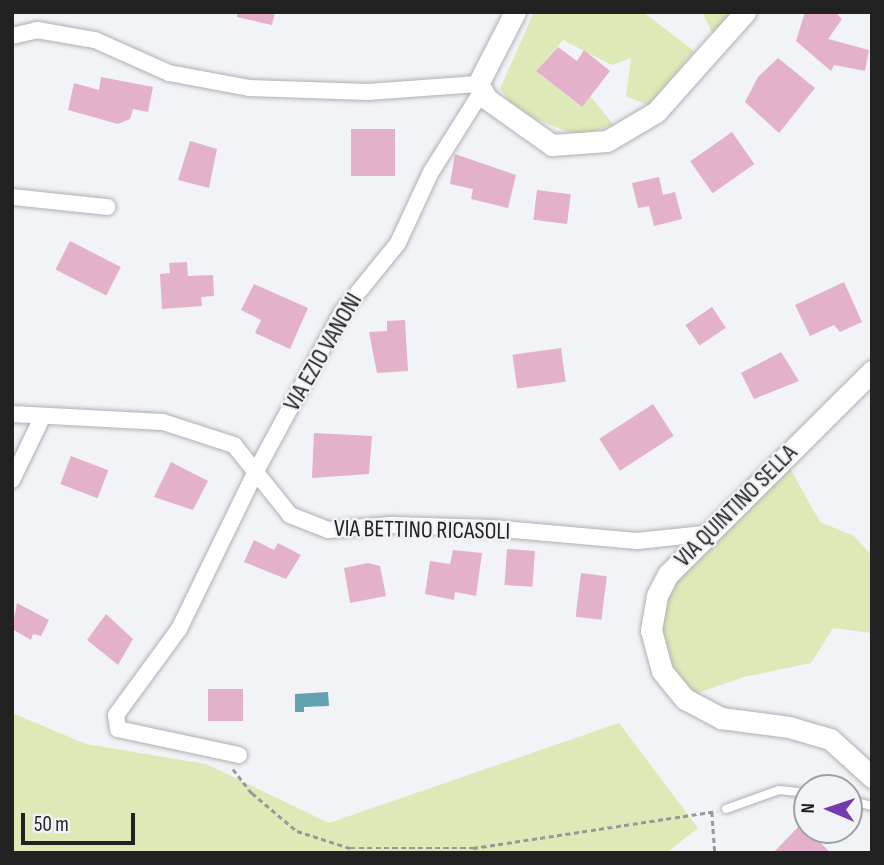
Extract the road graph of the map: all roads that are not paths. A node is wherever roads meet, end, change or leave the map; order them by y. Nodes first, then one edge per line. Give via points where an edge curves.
1 (515, 12) edge
2 (745, 12) edge
3 (12, 36) edge
4 (480, 88) junction
5 (12, 197) edge
6 (107, 207) dead end
7 (872, 371) edge
8 (12, 414) edge
9 (43, 416) junction
10 (255, 473) junction
11 (12, 480) edge
12 (704, 534) junction
13 (239, 755) dead end
14 (872, 777) edge
15 (793, 792) edge
16 (726, 808) road end

1 - 4 street
2 - 4 street via 656,112 607,141 552,145
3 - 4 street via 37,30 95,40 169,73 248,88 368,92
4 - 10 street, VIA EZIO VANONI via 431,172 398,243 342,312
5 - 6 street
7 - 12 street, VIA QUINTINO SELLA
8 - 9 street, VIA BETTINO RICASOLI
9 - 10 street, VIA BETTINO RICASOLI via 163,422 234,445 247,456
9 - 11 street
10 - 12 street, VIA BETTINO RICASOLI via 290,515 328,530 391,524 637,541
10 - 13 street, VIA EZIO VANONI via 179,629 117,715 118,729
12 - 14 street, VIA QUINTINO SELLA via 668,575 657,596 651,630 662,671 685,699 701,709 721,718 830,738
15 - 16 lane via 779,790

